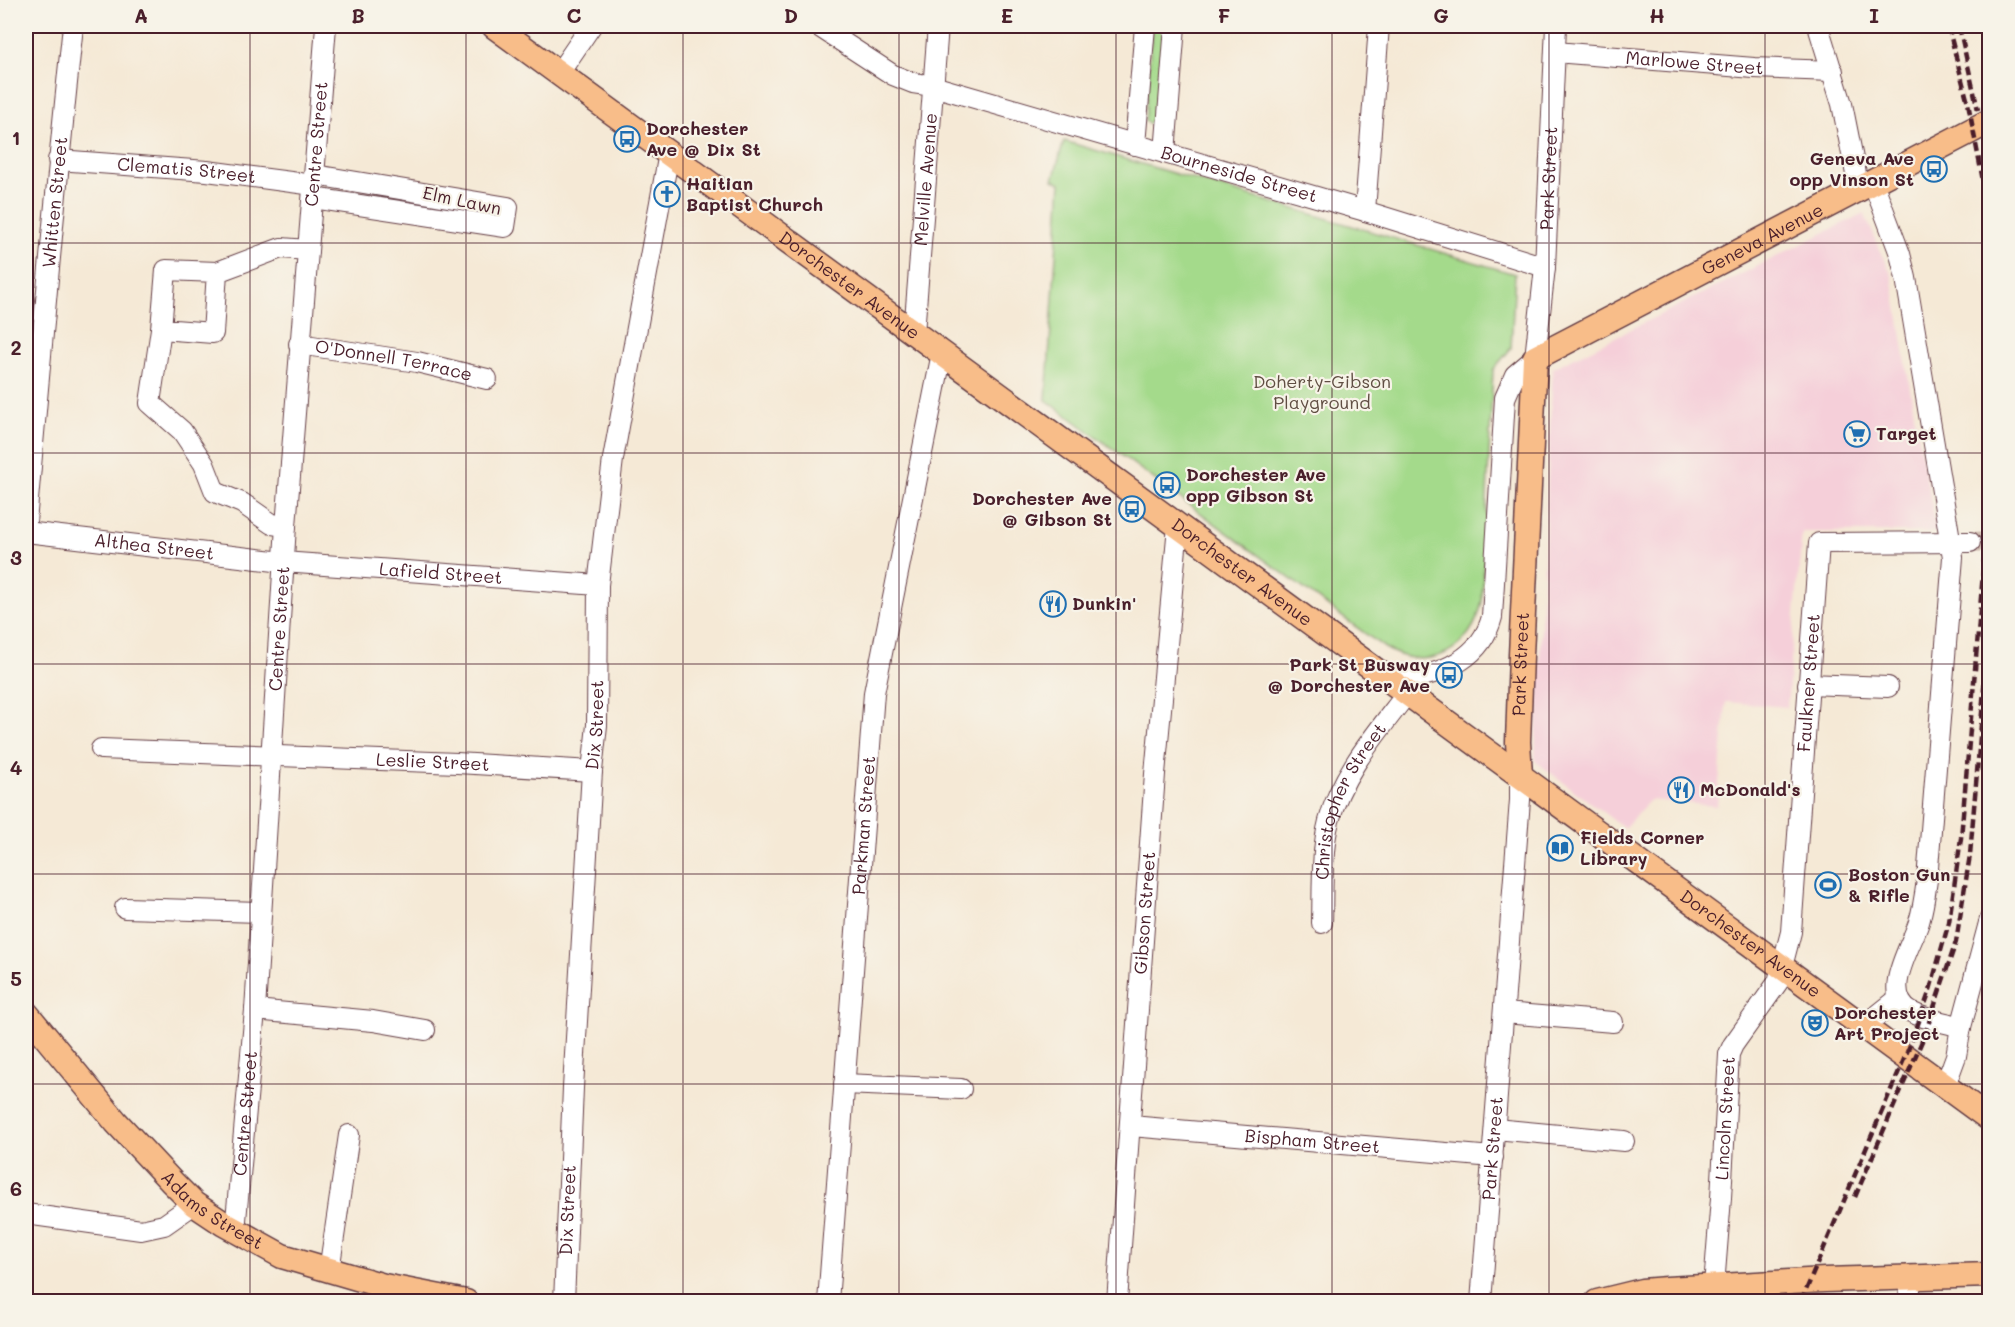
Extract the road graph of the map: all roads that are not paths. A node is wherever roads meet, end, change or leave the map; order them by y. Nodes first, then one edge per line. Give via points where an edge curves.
1 (73, 26) edge
2 (326, 26) edge
3 (494, 26) edge
4 (591, 26) edge
5 (818, 26) edge
6 (938, 26) edge
7 (1145, 26) edge
8 (1175, 26) edge
9 (1380, 26) edge
10 (1556, 26) edge
11 (1818, 26) edge
12 (1555, 52) junction
13 (1833, 71) junction
14 (558, 73) junction
15 (933, 86) junction
16 (1989, 121) edge
17 (1135, 145) junction
18 (669, 153) junction
19 (1165, 153) junction
20 (58, 160) junction
21 (314, 186) junction
22 (1866, 186) junction
23 (431, 194) junction
24 (1365, 211) junction
25 (428, 215) junction
26 (308, 250) junction
27 (1545, 267) junction
28 (217, 272) junction
29 (161, 329) junction
30 (914, 333) junction
31 (299, 344) junction
32 (942, 353) junction
33 (1535, 358) junction
34 (487, 379) dead end
35 (26, 522) edge
36 (286, 526) junction
37 (1178, 526) junction
38 (26, 532) edge
39 (1961, 541) junction
40 (284, 562) junction
41 (598, 585) junction
42 (1808, 684) junction
43 (1400, 687) junction
44 (1888, 687) dead end
45 (101, 749) dead end
46 (272, 757) junction
47 (592, 771) junction
48 (1520, 775) junction
49 (125, 908) dead end
50 (260, 912) junction
51 (1989, 919) edge
52 (1322, 923) dead end
53 (1783, 968) junction
54 (1899, 998) junction
55 (255, 1010) junction
56 (1504, 1012) junction
57 (26, 1013) edge
58 (1613, 1022) dead end
59 (1864, 1026) junction
60 (1961, 1027) junction
61 (425, 1030) dead end
62 (844, 1084) junction
63 (1945, 1086) junction
64 (961, 1089) dead end
65 (1989, 1119) edge
66 (1131, 1126) junction
67 (1495, 1129) junction
68 (349, 1135) dead end
69 (1624, 1142) dead end
70 (1493, 1157) junction
71 (194, 1204) junction
72 (26, 1214) edge
73 (235, 1231) junction
74 (329, 1271) junction
75 (1989, 1275) edge
76 (1912, 1277) junction
77 (1714, 1286) junction
78 (381, 1294) edge
79 (466, 1302) edge
80 (564, 1302) edge
81 (828, 1302) edge
82 (1117, 1302) edge
83 (1481, 1302) edge
84 (1597, 1302) edge
85 (1908, 1302) edge

1 - 20 street, Whitten Street
2 - 21 street, Centre Street
3 - 14 main road, Dorchester Avenue
4 - 14 street
5 - 15 street, Bourneside Street via 900,79
6 - 15 street, Melville Avenue
7 - 17 street
8 - 19 street
9 - 24 street
10 - 12 street, Park Street
11 - 13 street
12 - 13 street, Marlowe Street
12 - 27 street, Park Street
13 - 22 street
14 - 18 main road, Dorchester Avenue
15 - 17 street, Bourneside Street
15 - 30 street, Melville Avenue
16 - 22 main road, Geneva Avenue
17 - 19 street, Bourneside Street
18 - 30 main road, Dorchester Avenue
18 - 41 street, Dix Street via 613,459
19 - 24 street, Bourneside Street
20 - 21 street, Clematis Street via 207,171
20 - 35 street, Whitten Street
21 - 23 street, Elm Lawn
21 - 25 street, Elm Lawn
21 - 26 street, Centre Street
22 - 33 main road, Geneva Avenue
22 - 39 street via 1904,267
23 - 25 street
23 - 25 street, Elm Lawn via 508,207 505,227
24 - 27 street, Bourneside Street
26 - 28 street via 281,249
26 - 31 street, Centre Street
27 - 33 street, Park Street
28 - 29 street via 166,270
28 - 29 street via 213,333
29 - 36 street via 150,403 182,431 204,464 215,492 272,524
30 - 32 main road, Dorchester Avenue
31 - 34 street, O'Donnell Terrace via 417,362
31 - 36 street, Centre Street
32 - 37 main road, Dorchester Avenue
32 - 62 street, Parkman Street via 875,682
33 - 43 street via 1515,375 1505,398 1494,603 1487,631 1471,652 1450,668
33 - 48 main road, Park Street via 1520,677
36 - 40 street, Centre Street
37 - 43 main road, Dorchester Avenue
37 - 66 street, Gibson Street via 1155,774
38 - 40 street, Althea Street
39 - 42 street, Faulkner Street via 1819,543
39 - 54 street via 1952,565 1927,880 1920,921 1899,971
40 - 41 street, Lafield Street
40 - 46 street, Centre Street
41 - 47 street, Dix Street via 597,725
42 - 44 street
42 - 53 street, Faulkner Street via 1791,932
43 - 48 main road, Dorchester Avenue
43 - 52 street, Christopher Street via 1338,795 1328,823
45 - 46 street, Leslie Street
46 - 47 street, Leslie Street
46 - 50 street, Centre Street
47 - 80 street, Dix Street
48 - 53 main road, Dorchester Avenue
48 - 56 street, Park Street
49 - 50 street
50 - 55 street, Centre Street
51 - 60 street
53 - 59 main road, Dorchester Avenue
53 - 77 street, Lincoln Street via 1776,986 1729,1054
54 - 59 street
54 - 60 street via 1911,1012
55 - 61 street
55 - 73 street, Centre Street
56 - 58 street
56 - 67 street, Park Street
57 - 71 main road, Adams Street via 116,1122
59 - 63 main road, Dorchester Avenue
60 - 63 street
62 - 64 street
62 - 81 street, Parkman Street
63 - 65 main road, Dorchester Avenue
66 - 70 street, Bispham Street
66 - 82 street, Gibson Street
67 - 69 street
67 - 70 street, Park Street
68 - 74 street
70 - 83 street, Park Street
71 - 72 street via 164,1225 141,1230
71 - 73 main road, Adams Street
73 - 74 main road, Adams Street via 282,1256
74 - 78 main road, Adams Street
75 - 76 main road
76 - 77 main road
76 - 85 street
77 - 84 main road via 1656,1290
78 - 79 main road, Adams Street

